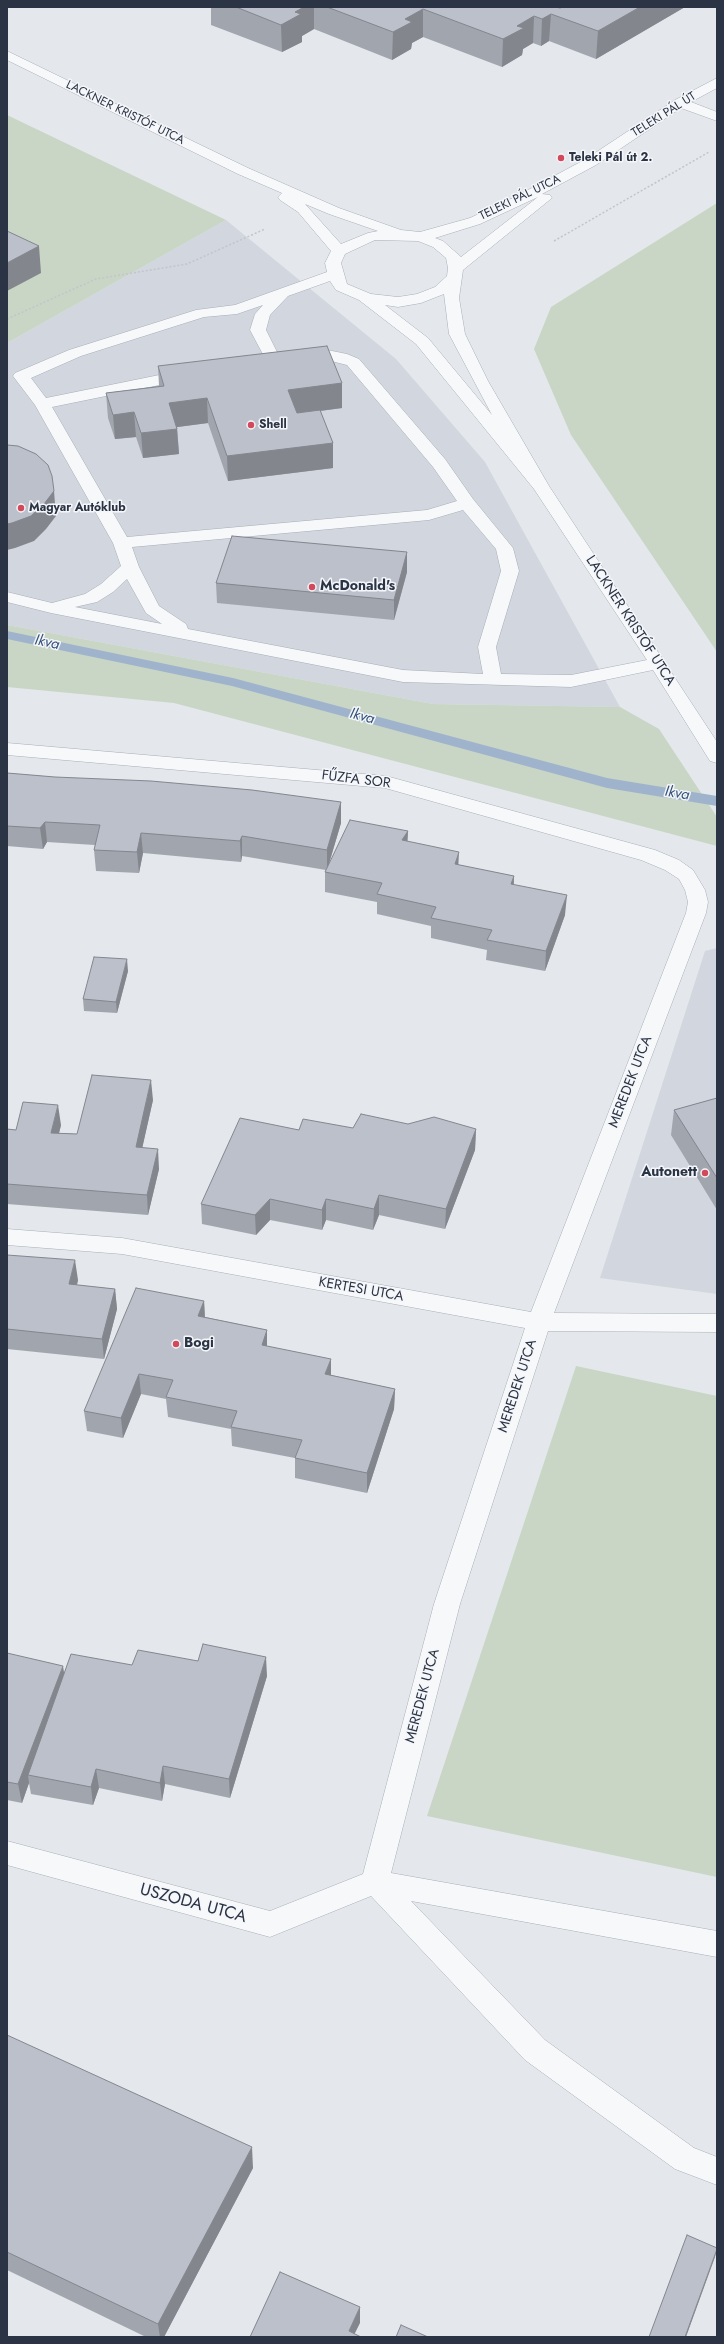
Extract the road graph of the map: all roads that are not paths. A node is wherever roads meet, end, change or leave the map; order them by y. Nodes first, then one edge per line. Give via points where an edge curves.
1 (7, 55) edge
2 (717, 82) edge
3 (680, 103) junction
4 (717, 117) edge
5 (591, 162) junction
6 (243, 171) junction
7 (400, 235) junction
8 (421, 236) junction
9 (339, 251) junction
10 (455, 273) junction
11 (335, 274) junction
12 (282, 294) junction
13 (365, 298) junction
14 (203, 371) edge
15 (14, 380) edge
16 (42, 404) junction
17 (541, 486) junction
18 (468, 503) junction
19 (122, 544) junction
20 (130, 567) junction
21 (7, 597) edge
22 (51, 608) junction
23 (188, 633) junction
24 (658, 663) junction
25 (494, 680) junction
26 (7, 748) edge
27 (717, 757) edge
28 (698, 902) joint
29 (7, 1237) edge
30 (539, 1322) junction
31 (717, 1323) edge
32 (7, 1853) edge
33 (375, 1882) junction
34 (717, 1944) edge
35 (717, 2171) edge

1 - 6 street, LACKNER KRISTÓF UTCA
2 - 3 street, TELEKI PÁL ÚT
3 - 4 street
3 - 5 street, TELEKI PÁL ÚT
5 - 8 street, TELEKI PÁL UTCA via 490,215
5 - 10 street, TELEKI PÁL UTCA
6 - 7 street, LACKNER KRISTÓF UTCA via 334,211
6 - 9 street, LACKNER KRISTÓF UTCA via 303,209
7 - 8 street, LACKNER KRISTÓF UTCA
7 - 9 street, LACKNER KRISTÓF UTCA via 373,236 354,242
8 - 10 street, LACKNER KRISTÓF UTCA via 438,244 453,256
9 - 11 street via 333,263
10 - 13 street, LACKNER KRISTÓF UTCA via 440,290 421,298 398,302
10 - 17 street, LACKNER KRISTÓF UTCA via 451,298 457,334 480,381
11 - 12 street
11 - 13 street, LACKNER KRISTÓF UTCA via 341,287
12 - 15 street via 237,309 202,313 127,336 75,353
12 - 18 street via 263,314 258,330 265,358 327,355 353,362 439,463
13 - 17 street, LACKNER KRISTÓF UTCA via 422,341
14 - 16 street
15 - 16 street
16 - 19 street
17 - 24 street, LACKNER KRISTÓF UTCA
18 - 19 street via 429,515
18 - 25 street via 504,548 510,571 487,647
19 - 20 street
20 - 22 street via 107,588 91,598
20 - 23 street via 152,609
21 - 22 street
22 - 23 street
23 - 25 street via 403,676
24 - 25 street via 571,681
24 - 27 street, LACKNER KRISTÓF UTCA
26 - 28 street, FŰZFA SOR via 386,782 648,855 672,865 686,875 695,890
28 - 30 street, MEREDEK UTCA
29 - 30 street, KERTESI UTCA via 122,1246
30 - 31 street, KERTESI UTCA
30 - 33 street, MEREDEK UTCA via 448,1604
32 - 33 street, USZODA UTCA via 270,1924
33 - 34 street
33 - 35 street via 535,2050 685,2159

